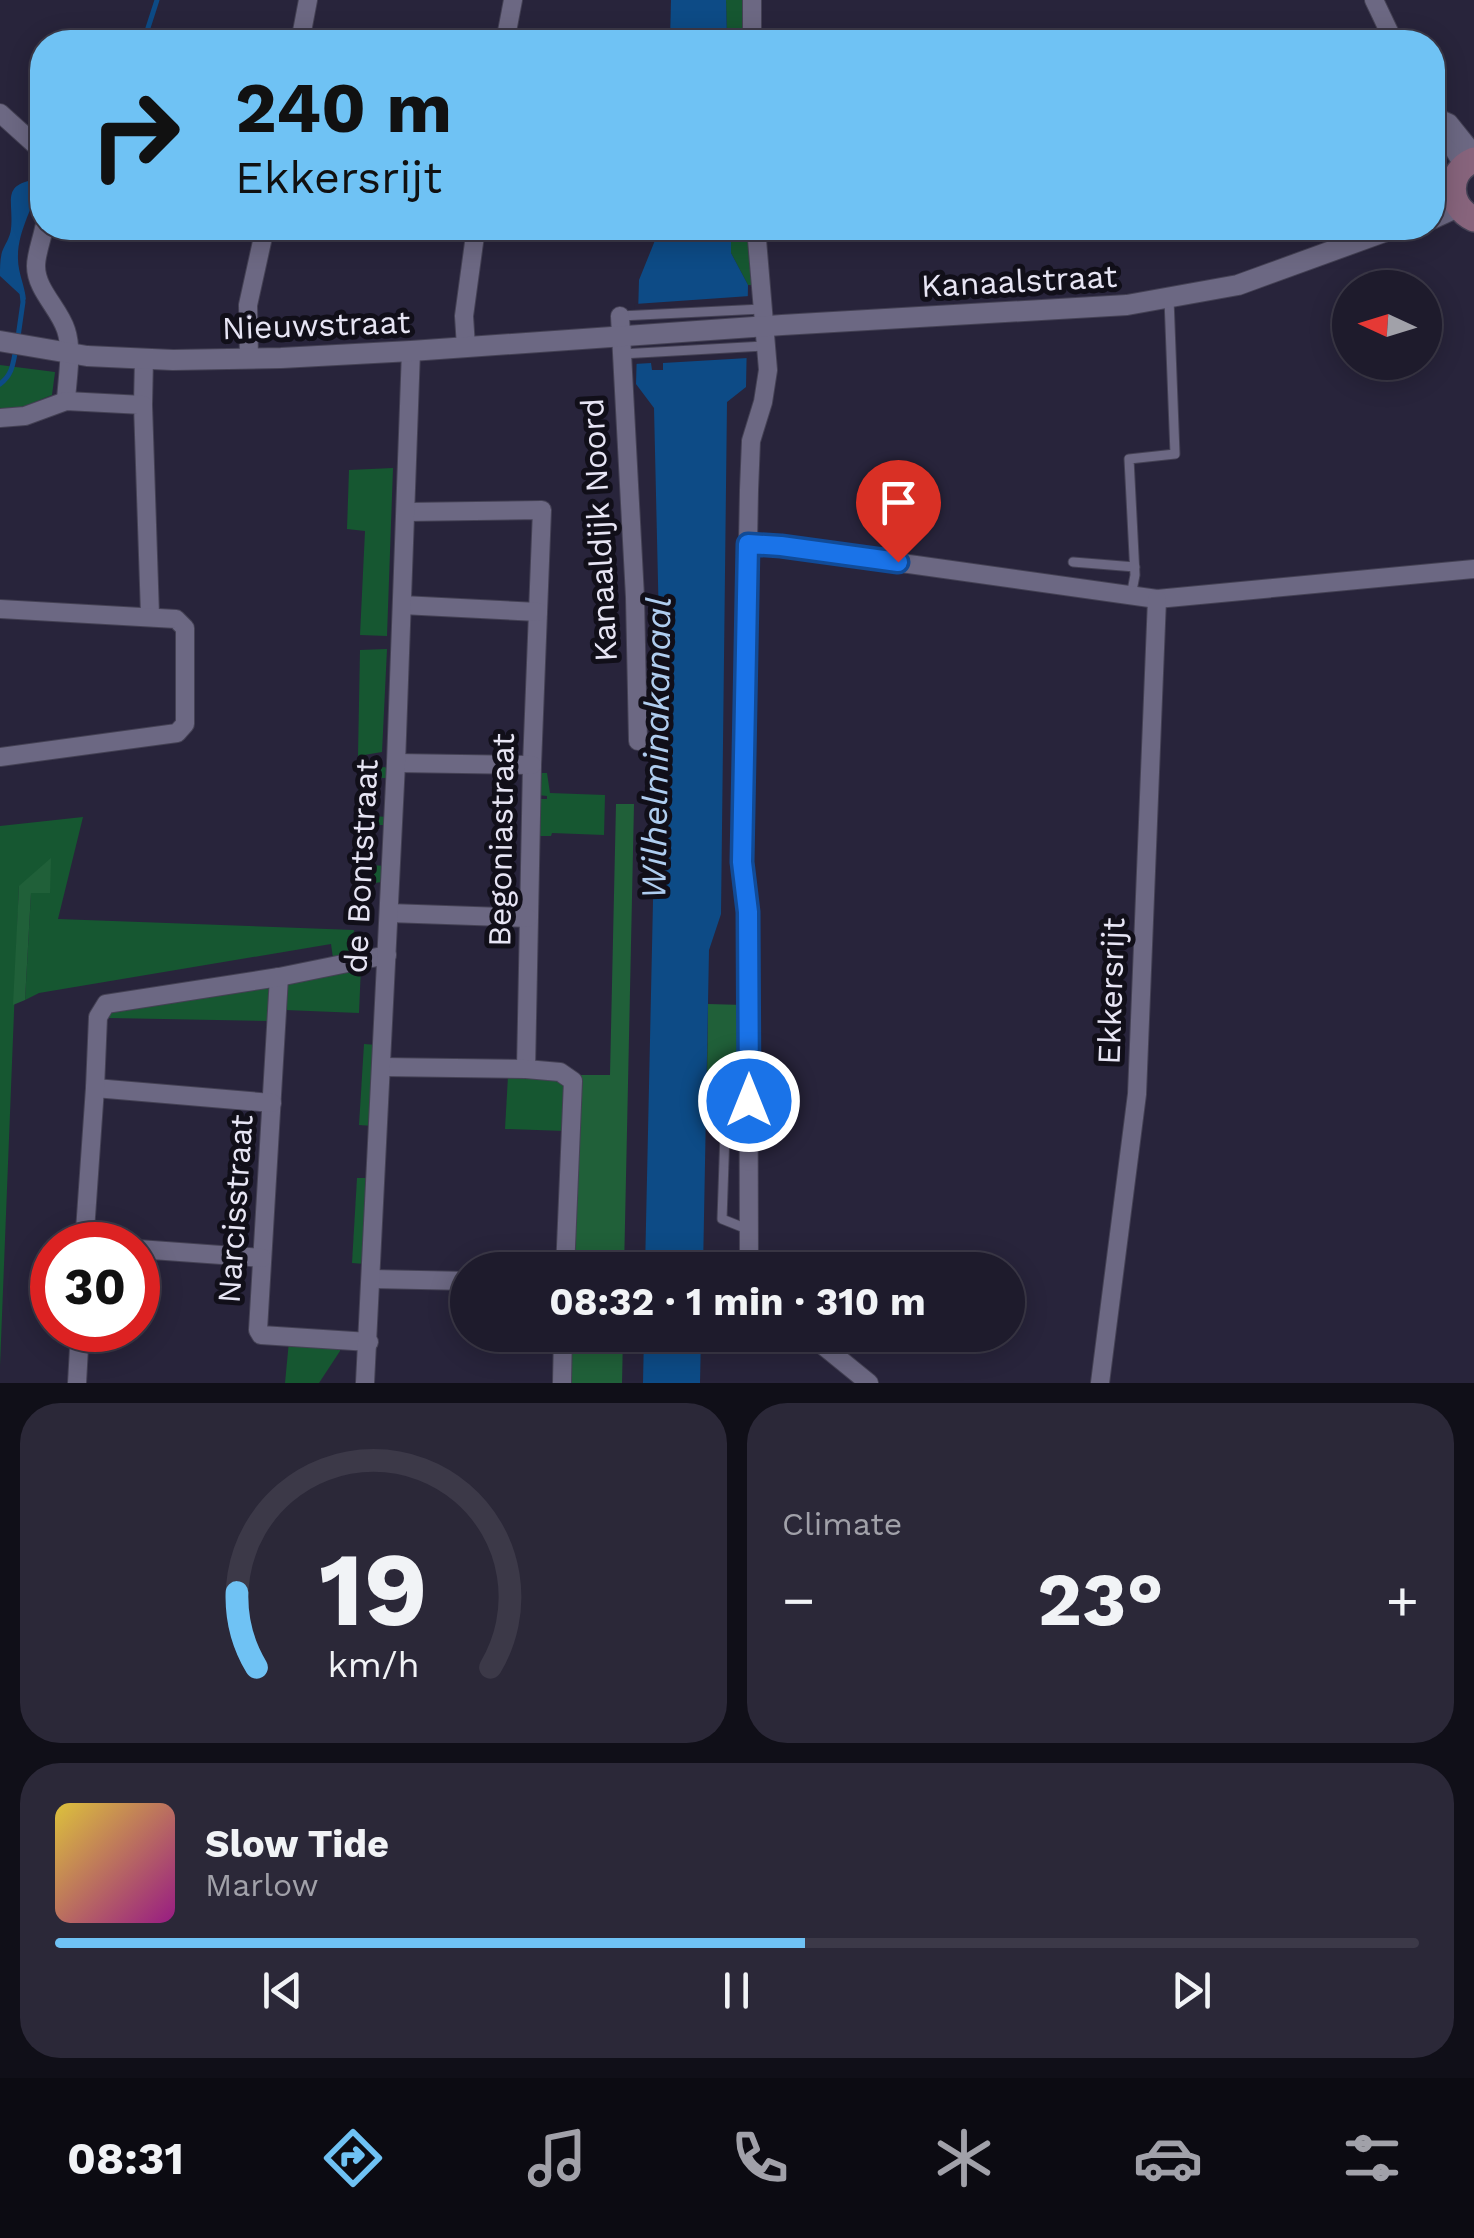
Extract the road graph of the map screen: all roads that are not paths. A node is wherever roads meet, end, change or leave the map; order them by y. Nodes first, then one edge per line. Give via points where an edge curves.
1 (308, 0) edge
2 (513, 0) edge
3 (752, 0) edge
4 (1374, 0) edge
5 (302, 30) edge
6 (507, 30) edge
7 (752, 30) edge
8 (1388, 30) edge
9 (0, 113) edge
10 (30, 140) edge
11 (1445, 142) edge
12 (1461, 185) edge
13 (41, 240) edge
14 (261, 240) edge
15 (474, 240) edge
16 (756, 240) edge
17 (1361, 240) edge
18 (1168, 299) junction
19 (756, 328) junction
20 (627, 335) junction
21 (0, 341) edge
22 (466, 347) junction
23 (411, 352) junction
24 (69, 354) junction
25 (144, 358) junction
26 (249, 359) junction
27 (66, 401) junction
28 (143, 405) junction
29 (0, 418) edge
30 (406, 512) junction
31 (748, 544) junction
32 (1072, 562) dead end
33 (1135, 567) junction
34 (1474, 569) edge
35 (1131, 596) junction
36 (1157, 600) junction
37 (402, 605) junction
38 (0, 608) edge
39 (538, 612) junction
40 (150, 616) junction
41 (638, 742) dead end
42 (0, 757) edge
43 (396, 763) junction
44 (532, 766) junction
45 (389, 913) junction
46 (528, 918) junction
47 (387, 954) junction
48 (280, 977) junction
49 (382, 1067) junction
50 (526, 1069) junction
51 (95, 1088) junction
52 (272, 1103) junction
53 (86, 1222) edge
54 (160, 1251) edge
55 (566, 1252) edge
56 (748, 1252) edge
57 (262, 1258) junction
58 (372, 1278) junction
59 (450, 1280) edge
60 (369, 1342) junction
61 (79, 1352) edge
62 (563, 1352) edge
63 (831, 1352) edge
64 (77, 1383) edge
65 (365, 1383) edge
66 (562, 1383) edge
67 (869, 1383) edge
68 (1100, 1383) edge

1 - 5 street
2 - 6 street
3 - 7 street
4 - 8 street
9 - 10 street
11 - 12 street
13 - 24 street via 40,284 67,332
14 - 26 street via 248,304
15 - 22 street
16 - 19 street
17 - 18 street, Kanaalstraat via 1238,284
18 - 19 street, Kanaalstraat
18 - 33 lane via 1175,454 1129,458
19 - 20 street, Kanaalstraat
19 - 31 street via 768,370 751,441
20 - 22 street, Nieuwstraat via 565,331
20 - 41 street, Kanaaldijk Noord
21 - 24 street, Nieuwstraat
22 - 23 street, Nieuwstraat
23 - 26 street, Nieuwstraat
23 - 30 street, de Bontstraat
24 - 25 street, Nieuwstraat
24 - 27 street
25 - 26 street, Nieuwstraat
25 - 28 street
27 - 28 street
27 - 29 street
28 - 40 street
30 - 37 street, de Bontstraat
30 - 39 street, Begoniastraat via 542,510
31 - 35 street
31 - 56 street via 742,862 748,912
32 - 33 lane
33 - 35 lane
34 - 36 street
35 - 36 street
36 - 68 street, Ekkersrijt via 1138,1094
37 - 39 street
37 - 43 street, de Bontstraat
38 - 40 street
39 - 44 street, Begoniastraat
40 - 42 street via 176,618 185,628 186,724 176,734
43 - 44 street
43 - 45 street, de Bontstraat
44 - 46 street, Begoniastraat
45 - 46 street
45 - 47 street, de Bontstraat
46 - 50 street, Begoniastraat
47 - 48 street
47 - 49 street, de Bontstraat
48 - 51 street via 106,1004 98,1016
48 - 52 street, Narcisstraat
49 - 50 street
49 - 58 street, de Bontstraat
50 - 55 street via 560,1072 574,1082
51 - 52 street
51 - 53 street
52 - 57 street, Narcisstraat
54 - 57 street
57 - 60 street, Narcisstraat via 261,1335
58 - 59 street
58 - 60 street, de Bontstraat
60 - 65 street, de Bontstraat
61 - 64 street
62 - 66 street
63 - 67 street

